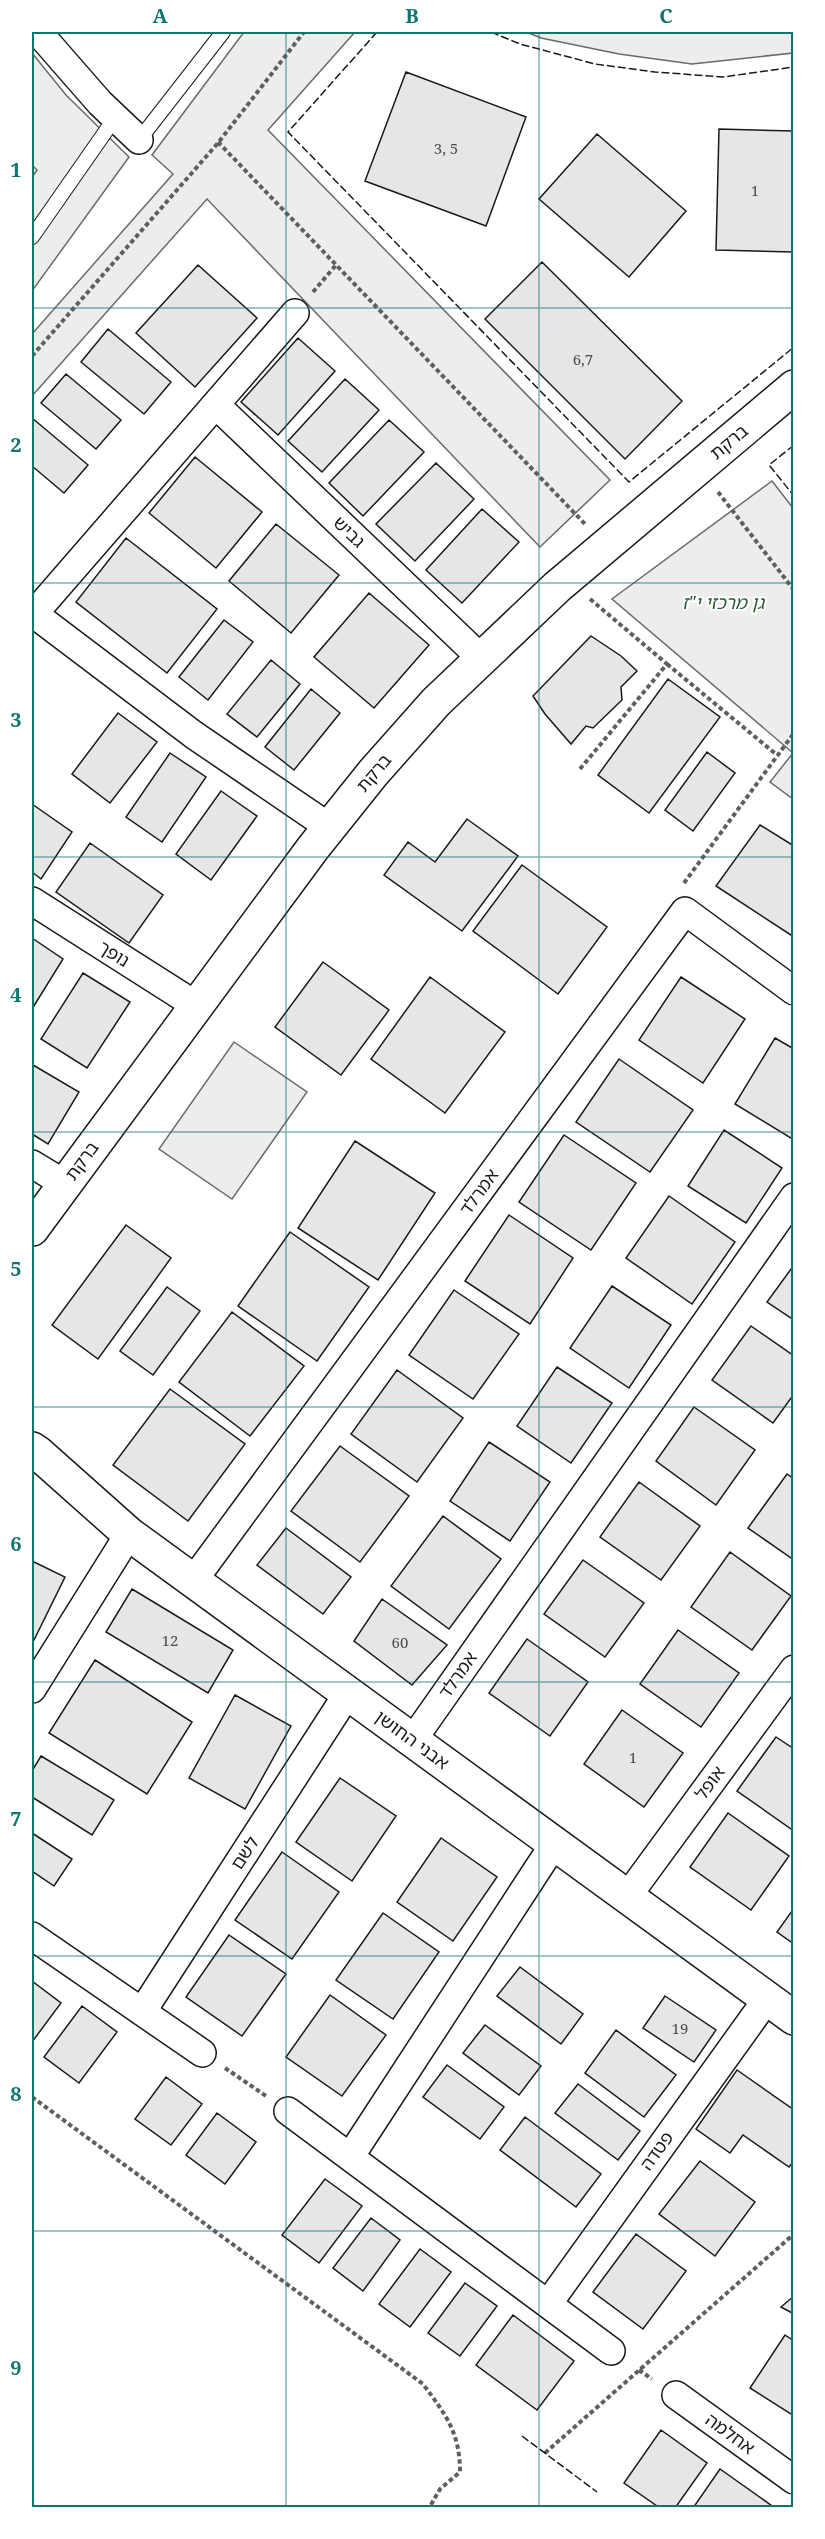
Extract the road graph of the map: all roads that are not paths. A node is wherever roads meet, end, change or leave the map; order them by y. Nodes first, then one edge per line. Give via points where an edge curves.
1 (223, 32) edge
2 (39, 36) edge
3 (115, 118) junction
4 (140, 140) joint
5 (32, 237) edge
6 (295, 313) road end
7 (794, 387) edge
8 (216, 405) junction
9 (33, 615) edge
10 (482, 659) junction
11 (329, 827) junction
12 (32, 901) edge
13 (794, 991) edge
14 (196, 1006) junction
15 (32, 1164) edge
16 (65, 1184) junction
17 (794, 1197) edge
18 (32, 1229) edge
19 (34, 1447) edge
20 (129, 1534) junction
21 (193, 1581) junction
22 (794, 1669) edge
23 (32, 1689) edge
24 (348, 1693) junction
25 (412, 1741) junction
26 (554, 1844) junction
27 (627, 1897) junction
28 (32, 1936) edge
29 (767, 1999) junction
30 (142, 2012) junction
31 (794, 2018) edge
32 (202, 2053) road end
33 (288, 2110) road end
34 (350, 2157) junction
35 (548, 2304) junction
36 (611, 2351) road end
37 (676, 2395) road end
38 (790, 2471) edge

1 - 4 lane
2 - 3 street
3 - 4 street
3 - 5 lane
6 - 8 street
7 - 10 street, ברקת via 557,587
8 - 9 street
8 - 10 street, גביש
9 - 11 street via 194,735
10 - 11 street, ברקת via 436,702
11 - 14 street, ברקת
12 - 14 street, נופך
13 - 21 street, אמרלד via 685,911
14 - 16 street, ברקת
15 - 16 street
16 - 18 street, ברקת
17 - 25 street, אמרלד
19 - 20 street, אבני החושן
20 - 21 street, אבני החושן
20 - 23 street
21 - 24 street, אבני החושן
22 - 27 street, אופל
24 - 25 street, אבני החושן
24 - 30 street, לשם
25 - 26 street, אבני החושן
26 - 27 street, אבני החושן
26 - 34 street
27 - 29 street, אבני החושן
28 - 30 street
29 - 31 street, אבני החושן
29 - 35 street, פטדה
30 - 32 street
33 - 34 street
34 - 35 street
35 - 36 street
37 - 38 street, אחלמה

